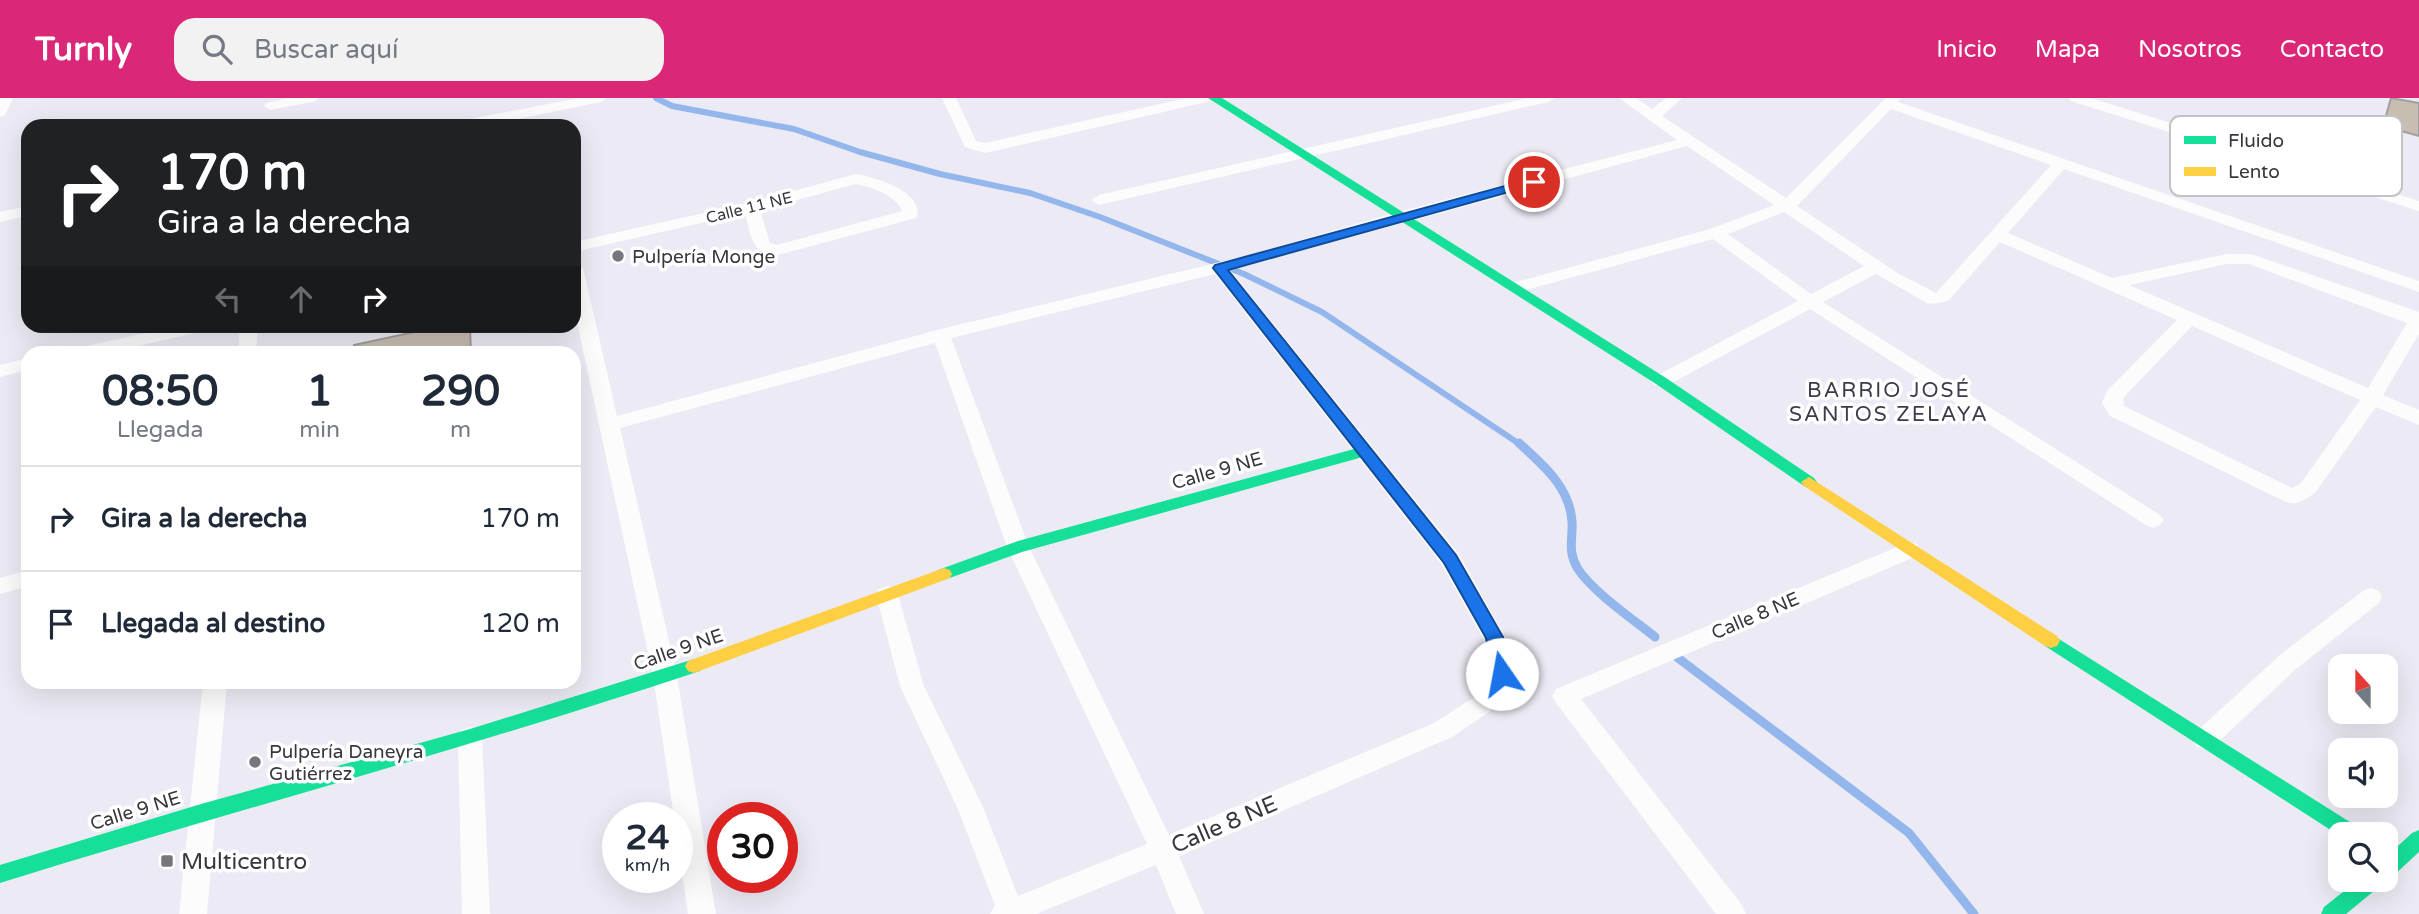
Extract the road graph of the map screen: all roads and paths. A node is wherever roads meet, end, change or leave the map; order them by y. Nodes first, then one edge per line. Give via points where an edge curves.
1 (6, 98) edge
2 (311, 98) edge
3 (601, 98) edge
4 (949, 98) edge
5 (1207, 98) edge
6 (1214, 98) edge
7 (1548, 98) edge
8 (1626, 98) edge
9 (1675, 98) edge
10 (2076, 98) edge
11 (1892, 101) edge
12 (271, 102) edge
13 (547, 103) edge
14 (0, 113) edge
15 (1653, 117) junction
16 (486, 119) edge
17 (2170, 128) edge
18 (1690, 141) junction
19 (1302, 154) junction
20 (2061, 163) junction
21 (2387, 196) edge
22 (1099, 200) dead end
23 (1788, 205) junction
24 (2419, 206) edge
25 (751, 207) junction
26 (21, 212) edge
27 (1404, 216) junction
28 (0, 217) edge
29 (1716, 233) junction
30 (1998, 235) junction
31 (581, 245) edge
32 (1876, 267) junction
33 (1219, 268) junction
34 (2110, 284) junction
35 (2419, 287) edge
36 (1515, 289) junction
37 (581, 300) edge
38 (1809, 301) junction
39 (2188, 318) junction
40 (2418, 319) edge
41 (170, 333) edge
42 (941, 335) junction
43 (112, 346) edge
44 (21, 366) edge
45 (0, 371) edge
46 (1661, 381) junction
47 (2371, 399) junction
48 (2419, 418) edge
49 (608, 425) junction
50 (1366, 451) junction
51 (2153, 520) dead end
52 (1018, 547) junction
53 (1909, 550) junction
54 (21, 580) edge
55 (0, 586) edge
56 (887, 595) junction
57 (2371, 597) dead end
58 (665, 677) junction
59 (214, 689) edge
60 (470, 737) junction
61 (2205, 738) junction
62 (201, 812) junction
63 (2334, 822) edge
64 (2419, 839) edge
65 (1163, 850) junction
66 (2398, 855) edge
67 (0, 874) edge
68 (2358, 892) edge
69 (1007, 913) edge
70 (193, 914) edge
71 (476, 914) edge
72 (702, 914) edge
73 (1190, 914) edge
74 (1732, 914) edge
75 (2331, 914) edge

1 - 14 street
2 - 12 street
3 - 13 street
4 - 5 street via 970,144 985,148
6 - 19 street
7 - 19 street
8 - 15 street
9 - 15 street
10 - 17 street
11 - 20 street
11 - 23 street
13 - 16 street
15 - 18 street
18 - 23 street
18 - 27 street
19 - 22 street
19 - 27 street
20 - 30 street
20 - 35 street
21 - 24 street
23 - 29 street
23 - 32 street
25 - 25 street, Calle 11 NE via 762,245 768,250 909,215 910,207 868,180 856,179
25 - 31 street, Calle 11 NE
26 - 28 street
27 - 33 street
27 - 36 street
29 - 36 street
29 - 38 street
30 - 32 street via 1939,300
30 - 34 street
32 - 38 street
33 - 42 street
33 - 50 street, Calle 8 NE
34 - 39 street
34 - 40 street via 2227,259 2251,260
36 - 46 street
37 - 49 street
38 - 46 street
38 - 51 street
39 - 47 street
39 - 47 street via 2114,396 2117,411 2293,497 2308,488
40 - 47 street
41 - 43 street
42 - 49 street
42 - 52 street
44 - 45 street
46 - 53 street
47 - 48 street
49 - 58 street
50 - 52 street, Calle 9 NE
50 - 65 street, Calle 8 NE via 1450,559 1494,637 1502,674 1481,705 1443,730
52 - 56 street, Calle 9 NE
52 - 65 street
53 - 61 street
53 - 74 street, Calle 8 NE via 1563,696
54 - 55 street
56 - 58 street, Calle 9 NE
56 - 69 street via 912,686 970,807
57 - 61 street via 2288,662
58 - 60 street, Calle 9 NE
58 - 72 street
59 - 62 street
60 - 62 street, Calle 9 NE
60 - 71 street
61 - 63 street
62 - 67 street, Calle 9 NE
62 - 70 street
64 - 66 street
65 - 69 street, Calle 8 NE
65 - 73 street
68 - 75 street

